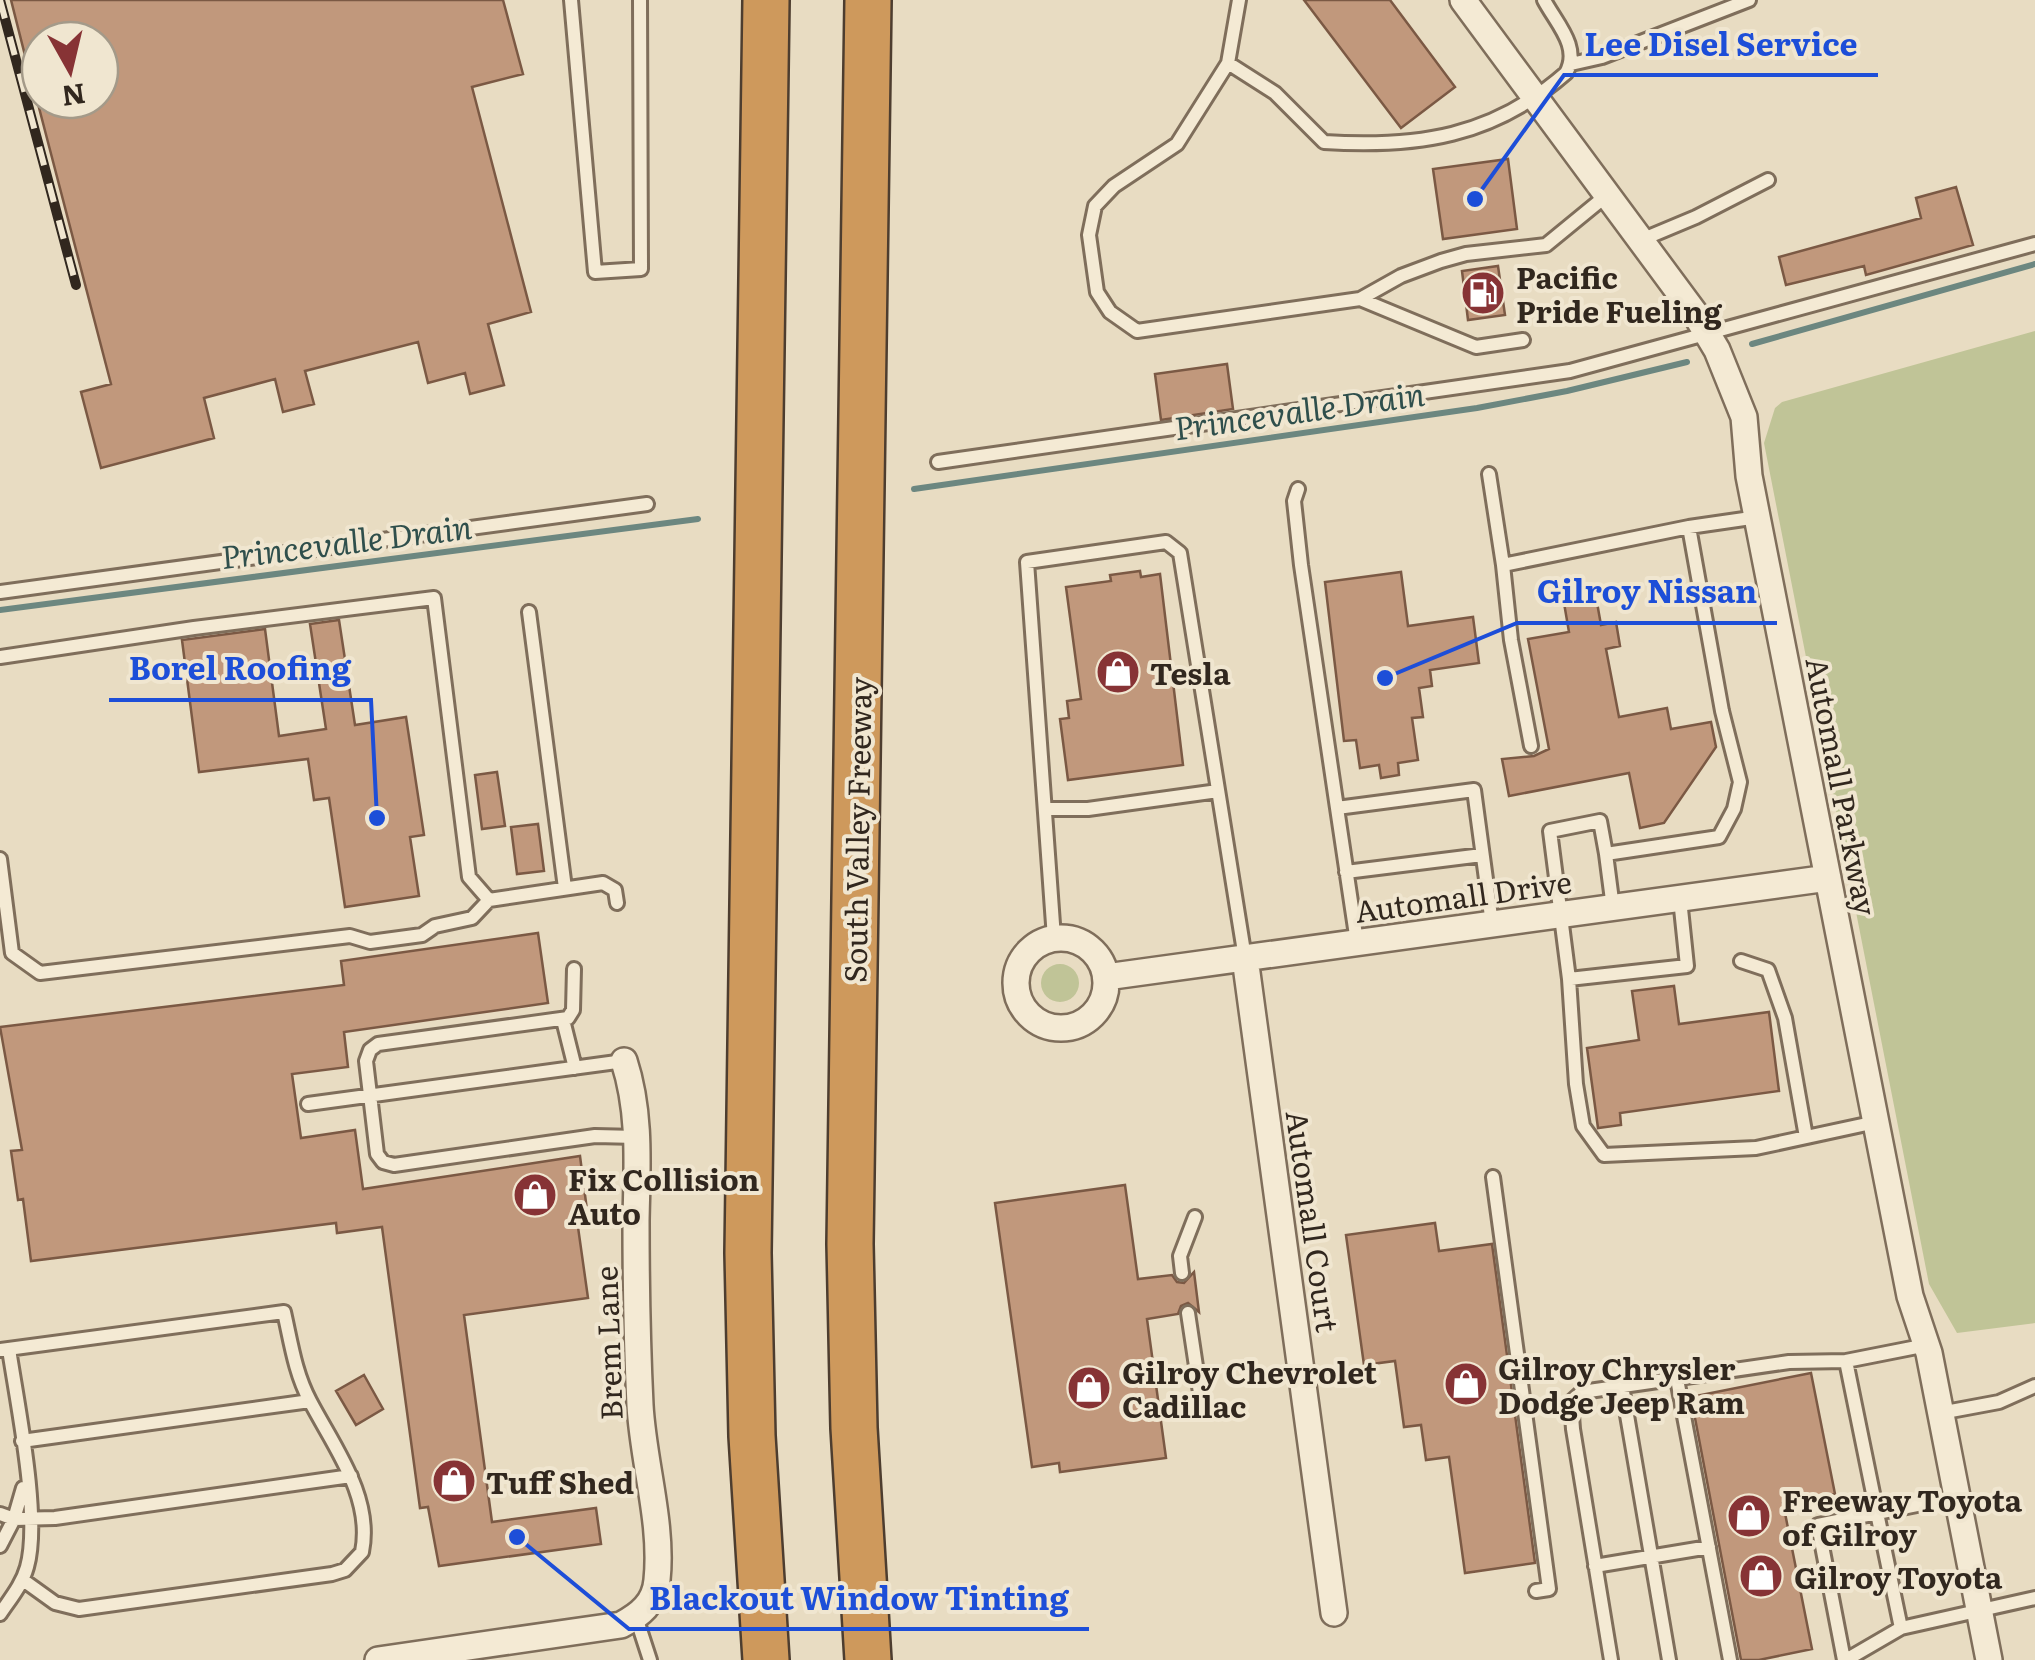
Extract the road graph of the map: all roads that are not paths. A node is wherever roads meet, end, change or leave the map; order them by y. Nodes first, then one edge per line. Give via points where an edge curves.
1 (571, 0) edge
2 (640, 0) edge
3 (766, 0) edge
4 (868, 0) edge
5 (1240, 0) edge
6 (1463, 0) edge
7 (1544, 0) edge
8 (1749, 0) edge
9 (1228, 63) junction
10 (1571, 64) junction
11 (1534, 96) junction
12 (1768, 180) dead end
13 (1607, 195) junction
14 (1641, 240) junction
15 (2035, 244) edge
16 (1360, 298) junction
17 (1708, 334) junction
18 (1523, 340) dead end
19 (938, 462) dead end
20 (1489, 474) dead end
21 (1298, 490) dead end
22 (647, 504) dead end
23 (1758, 518) junction
24 (1690, 527) junction
25 (1503, 565) junction
26 (0, 592) edge
27 (528, 612) dead end
28 (0, 658) edge
29 (1530, 746) dead end
30 (1218, 791) junction
31 (1337, 808) junction
32 (1045, 809) junction
33 (1606, 854) junction
34 (1482, 855) junction
35 (0, 859) edge
36 (1346, 872) junction
37 (1828, 878) junction
38 (565, 888) junction
39 (1680, 898) junction
40 (489, 900) junction
41 (617, 903) dead end
42 (1613, 908) junction
43 (1559, 915) junction
44 (1492, 924) junction
45 (1054, 938) junction
46 (1357, 942) junction
47 (1245, 958) junction
48 (1741, 960) dead end
49 (574, 969) dead end
50 (1106, 977) junction
51 (1569, 979) junction
52 (563, 1020) junction
53 (624, 1061) joint
54 (575, 1068) junction
55 (370, 1096) junction
56 (308, 1104) dead end
57 (1876, 1122) junction
58 (637, 1136) junction
59 (1806, 1136) junction
60 (1493, 1178) dead end
61 (1194, 1217) dead end
62 (1182, 1274) dead end
63 (1188, 1313) dead end
64 (1927, 1345) junction
65 (4, 1350) edge
66 (1846, 1361) junction
67 (1678, 1379) junction
68 (1622, 1386) junction
69 (2035, 1386) edge
70 (1200, 1393) dead end
71 (310, 1401) junction
72 (1940, 1413) junction
73 (854, 1428) junction
74 (22, 1441) junction
75 (25, 1471) junction
76 (351, 1476) junction
77 (1957, 1497) junction
78 (1877, 1513) junction
79 (0, 1514) edge
80 (14, 1519) junction
81 (30, 1519) junction
82 (0, 1546) edge
83 (1708, 1547) junction
84 (1651, 1556) junction
85 (1595, 1566) junction
86 (23, 1580) junction
87 (1536, 1591) dead end
88 (2035, 1598) edge
89 (1979, 1612) junction
90 (1334, 1613) dead end
91 (0, 1614) edge
92 (636, 1617) junction
93 (1902, 1628) junction
94 (378, 1660) edge
95 (650, 1660) edge
96 (766, 1660) edge
97 (868, 1660) edge
98 (891, 1660) edge
99 (1610, 1660) edge
100 (1669, 1660) edge
101 (1730, 1660) edge
102 (1845, 1660) edge
103 (1989, 1660) edge

1 - 2 lane via 594,272 641,269
3 - 96 highway via 748,1197 751,1418
4 - 73 highway, South Valley Freeway
5 - 9 lane
6 - 11 street, Automall Parkway
7 - 10 lane via 1572,49
8 - 10 lane
9 - 11 lane via 1276,93 1324,142 1382,146 1452,136
9 - 16 lane via 1178,144 1095,206 1090,235 1096,292 1137,331
10 - 11 lane
11 - 13 street, Automall Parkway
12 - 14 lane
13 - 14 street, Automall Parkway
13 - 16 lane via 1546,244 1466,254
14 - 17 street, Automall Parkway
15 - 17 lane
16 - 18 lane via 1476,347
17 - 19 lane via 1508,382
17 - 23 street, Automall Parkway via 1744,416
20 - 25 lane
21 - 31 lane via 1301,565
22 - 26 lane
23 - 24 lane
23 - 37 street, Automall Parkway
24 - 25 lane
24 - 33 lane via 1740,782 1734,808 1719,837
25 - 29 lane
27 - 38 lane
28 - 40 lane via 434,598 469,877
30 - 32 lane
30 - 32 lane via 1180,553 1166,542 1027,562
30 - 47 lane
31 - 34 lane via 1474,790
31 - 36 lane
32 - 45 lane
33 - 42 lane
33 - 43 lane via 1600,821 1550,831
34 - 36 lane
34 - 44 lane
35 - 40 lane via 12,953 40,974 350,936 370,942 422,935 472,918
36 - 46 lane
37 - 39 street, Automall Drive
37 - 57 street, Automall Parkway
38 - 40 lane
38 - 41 lane via 603,883 615,890
39 - 42 street, Automall Drive
39 - 51 lane via 1686,966
42 - 43 street, Automall Drive
43 - 44 street, Automall Drive
43 - 51 lane
44 - 46 street, Automall Drive
45 - 50 street via 1090,948
45 - 50 street via 1031,948 1018,968 1016,992 1032,1019 1058,1029 1084,1023 1102,1004
46 - 47 street, Automall Drive
47 - 50 street, Automall Drive
47 - 90 street, Automall Court
48 - 59 lane via 1768,970 1785,1018
49 - 52 lane via 573,1010
51 - 59 lane via 1583,1126 1604,1155 1756,1148
52 - 54 lane
52 - 55 lane via 378,1044 366,1060
53 - 54 lane
53 - 58 street, Brem Lane
54 - 55 lane
55 - 56 lane
55 - 58 lane via 377,1154 394,1166 595,1136
57 - 59 lane
57 - 64 street, Automall Parkway via 1910,1296
58 - 92 street, Brem Lane via 638,1357 657,1580 648,1606
60 - 87 lane via 1548,1589
61 - 62 lane via 1180,1256
63 - 70 lane
64 - 66 lane
64 - 72 street, Automall Parkway
65 - 71 lane via 284,1312
65 - 74 lane
66 - 67 lane via 1789,1362
66 - 78 lane
67 - 68 lane
67 - 83 lane
68 - 84 lane
68 - 85 lane via 1582,1392 1572,1402
69 - 72 lane via 1999,1402
71 - 74 lane
71 - 76 lane
72 - 77 street, Automall Parkway
73 - 97 highway, South Valley Freeway
73 - 98 highway
74 - 75 lane
75 - 80 lane
75 - 81 lane
76 - 81 lane
76 - 86 lane via 362,1552 345,1570 79,1608 56,1603
77 - 78 lane
77 - 89 street, Automall Parkway
78 - 93 lane
78 - 102 lane via 1818,1525
79 - 80 lane
80 - 81 lane
80 - 82 lane
81 - 86 lane
83 - 84 lane
83 - 101 lane
84 - 85 lane
84 - 100 lane
85 - 99 lane
86 - 91 lane
88 - 89 lane
89 - 93 lane
89 - 103 street, Automall Parkway
92 - 94 street via 607,1629
92 - 95 lane
93 - 102 lane

